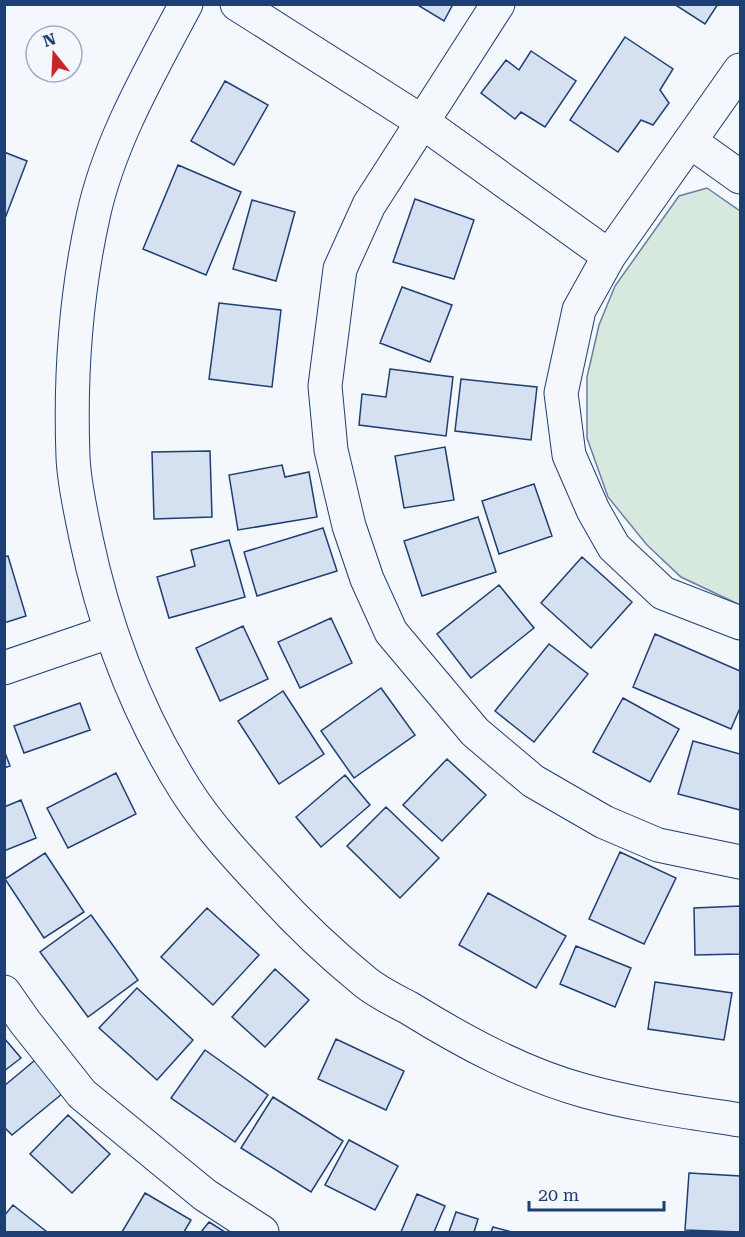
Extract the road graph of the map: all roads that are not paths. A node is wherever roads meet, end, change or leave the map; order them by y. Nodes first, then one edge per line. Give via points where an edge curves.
1 (186, 4) edge
2 (237, 4) edge
3 (498, 4) edge
4 (741, 70) edge
5 (421, 121) junction
6 (691, 142) junction
7 (741, 177) edge
8 (609, 256) junction
9 (741, 623) edge
10 (109, 632) junction
11 (4, 668) edge
12 (741, 862) edge
13 (4, 992) edge
14 (741, 1120) edge
15 (262, 1233) edge

1 - 10 street via 114,150 93,214 82,281 73,400 73,460 88,547
2 - 5 street
3 - 5 street
4 - 6 street
5 - 8 street
5 - 12 street via 369,205 340,269 331,333 325,386 331,450 349,526 367,579 391,632 433,685 475,732 532,781 604,822 658,845
6 - 7 street
6 - 8 street
8 - 9 street via 579,310 561,393 569,454 614,547 663,593
10 - 11 street
10 - 14 street via 159,742 212,828 287,911 367,984 484,1051 531,1072 584,1091
13 - 15 street via 82,1094 205,1195

